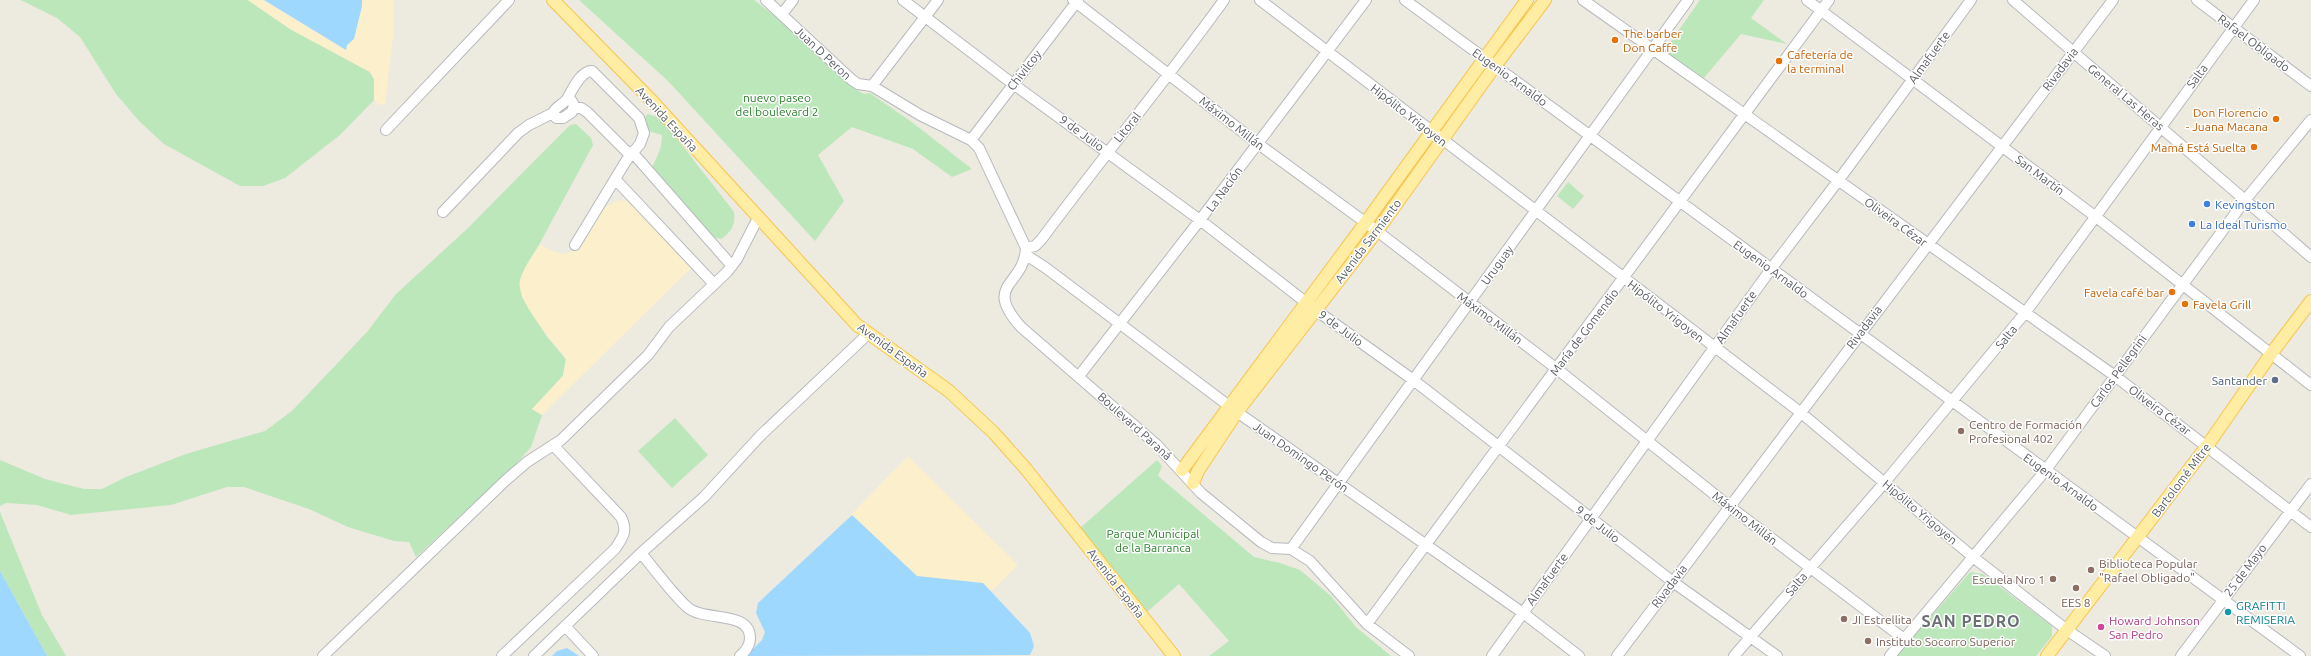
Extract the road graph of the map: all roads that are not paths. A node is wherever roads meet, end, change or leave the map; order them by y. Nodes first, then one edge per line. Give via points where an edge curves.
1 (509, 0) edge
2 (553, 0) edge
3 (766, 0) edge
4 (793, 0) edge
5 (904, 0) edge
6 (938, 0) edge
7 (1224, 0) edge
8 (1260, 0) edge
9 (1366, 0) edge
10 (1405, 0) edge
11 (1527, 0) edge
12 (1544, 0) edge
13 (1583, 0) edge
14 (1688, 0) edge
15 (1807, 0) edge
16 (1829, 0) edge
17 (1971, 0) edge
18 (2013, 0) edge
19 (2113, 0) edge
20 (2197, 0) edge
21 (2254, 0) edge
22 (1076, 1) edge
23 (1821, 10) junction
24 (782, 14) junction
25 (925, 17) junction
26 (2233, 27) junction
27 (1652, 48) junction
28 (1327, 50) junction
29 (2072, 52) junction
30 (1484, 59) junction
31 (1494, 66) junction
32 (1170, 75) junction
33 (1912, 80) junction
34 (1013, 84) junction
35 (872, 86) junction
36 (2311, 86) edge
37 (567, 99) junction
38 (574, 108) junction
39 (553, 113) junction
40 (1744, 113) junction
41 (2311, 120) edge
42 (2160, 126) junction
43 (386, 130) dead end
44 (1431, 132) junction
45 (1590, 136) junction
46 (971, 140) junction
47 (1442, 140) junction
48 (1257, 143) junction
49 (2002, 147) junction
50 (1107, 151) junction
51 (631, 154) junction
52 (615, 178) junction
53 (1838, 181) junction
54 (2246, 199) junction
55 (1680, 202) junction
56 (1536, 211) junction
57 (443, 212) dead end
58 (2096, 217) junction
59 (758, 218) junction
60 (1200, 220) junction
61 (1366, 222) junction
62 (1377, 231) junction
63 (575, 245) dead end
64 (1927, 245) junction
65 (1026, 252) junction
66 (2311, 256) edge
67 (732, 266) junction
68 (1771, 269) junction
69 (1624, 279) junction
70 (714, 284) junction
71 (2183, 285) junction
72 (2311, 301) edge
73 (1306, 302) junction
74 (1470, 302) junction
75 (1316, 311) junction
76 (2025, 313) junction
77 (1121, 324) junction
78 (868, 334) junction
79 (1859, 334) junction
80 (1714, 348) junction
81 (2271, 354) junction
82 (1557, 369) junction
83 (1079, 376) junction
84 (2115, 376) junction
85 (1412, 379) junction
86 (2311, 385) edge
87 (1952, 402) junction
88 (1233, 409) junction
89 (1800, 412) junction
90 (1647, 441) junction
91 (553, 445) junction
92 (1500, 446) junction
93 (2207, 446) junction
94 (1182, 470) junction
95 (2045, 471) junction
96 (1885, 482) junction
97 (1193, 483) junction
98 (1337, 483) junction
99 (2311, 484) edge
100 (1729, 506) junction
101 (2290, 512) junction
102 (1591, 518) junction
103 (2311, 527) edge
104 (2137, 538) junction
105 (1425, 546) junction
106 (1291, 549) junction
107 (641, 553) junction
108 (1973, 557) junction
109 (1809, 568) junction
110 (1672, 582) junction
111 (2222, 600) junction
112 (1523, 613) junction
113 (1367, 624) junction
114 (565, 626) junction
115 (2067, 630) junction
116 (1751, 637) junction
117 (1904, 639) junction
118 (323, 656) edge
119 (502, 656) edge
120 (534, 656) edge
121 (593, 656) edge
122 (740, 656) edge
123 (1174, 656) edge
124 (1409, 656) edge
125 (1492, 656) edge
126 (1579, 656) edge
127 (1617, 656) edge
128 (1734, 656) edge
129 (1777, 656) edge
130 (1890, 656) edge
131 (2047, 656) edge
132 (2104, 656) edge
133 (2181, 656) edge
134 (2300, 656) edge

1 - 43 street
2 - 59 main road, Avenida España via 652,101
3 - 24 street, Juan D Peron
4 - 24 street
5 - 25 street, 9 de Julio
6 - 25 street
7 - 32 street, Litoral
8 - 28 street, Hipólito Yrigoyen
9 - 28 street, La Nación
10 - 30 street, Eugenio Arnaldo
11 - 30 main road, Avenida Sarmiento
12 - 31 main road, Avenida Sarmiento
13 - 27 street, Oliveira Cézar
14 - 27 street, Uruguay
15 - 23 street, San Martín
16 - 23 street, María de Gomendio
17 - 33 street, Almafuerte
18 - 29 street, General Las Heras
19 - 29 street, Rivadavia
20 - 26 street, Rafael Obligado
21 - 26 street, Salta
22 - 32 street, Máximo Millán
22 - 34 street, Chivilcoy
23 - 33 street, San Martín
23 - 40 street, María de Gomendio
24 - 35 street, Juan D Peron via 852,80 858,84
25 - 34 street, 9 de Julio
25 - 35 street
26 - 36 street, Rafael Obligado
26 - 42 street, Salta
27 - 40 street, Oliveira Cézar
27 - 45 street, Uruguay
28 - 44 street, Hipólito Yrigoyen
28 - 48 street, La Nación
29 - 42 street, General Las Heras
29 - 49 street, Rivadavia
30 - 31 street, Eugenio Arnaldo
30 - 44 main road, Avenida Sarmiento
31 - 45 street, Eugenio Arnaldo
31 - 47 main road, Avenida Sarmiento
32 - 48 street, Máximo Millán
32 - 50 street, Litoral
33 - 49 street, San Martín
33 - 53 street, Almafuerte
34 - 46 street, Chivilcoy
34 - 50 street, 9 de Julio
35 - 46 street, Juan D Peron via 920,115
37 - 38 street via 571,100
37 - 39 street
37 - 51 street via 570,91 586,73 592,71 597,74 639,118 643,126 643,138
38 - 39 street via 563,118 556,118
38 - 51 street via 581,108 587,112
39 - 57 street via 518,133
40 - 53 street, Oliveira Cézar
40 - 55 street, María de Gomendio
41 - 54 street, Carlos Pellegrini
42 - 54 street, General Las Heras
42 - 58 street, Salta
44 - 47 street, Hipólito Yrigoyen
44 - 61 main road, Avenida Sarmiento
45 - 55 street, Eugenio Arnaldo
45 - 56 street, Uruguay
46 - 65 street via 983,155
47 - 56 street, Hipólito Yrigoyen
47 - 62 main road, Avenida Sarmiento
48 - 60 street, La Nación
48 - 61 street, Máximo Millán
49 - 58 street, San Martín
49 - 64 street, Rivadavia
50 - 60 street, 9 de Julio
50 - 65 street, Litoral via 1041,240
51 - 52 street
51 - 67 street
52 - 63 street
52 - 70 street
53 - 64 street, Oliveira Cézar
53 - 68 street, Almafuerte
54 - 66 street, General Las Heras
54 - 71 street, Carlos Pellegrini
55 - 68 street, Eugenio Arnaldo
55 - 69 street, María de Gomendio
56 - 69 street, Hipólito Yrigoyen
56 - 74 street, Uruguay
58 - 71 street, San Martín
58 - 76 street, Salta
59 - 67 street
59 - 78 main road, Avenida España
60 - 73 street, 9 de Julio
60 - 77 street, La Nación
61 - 62 street, Máximo Millán
61 - 73 main road, Avenida Sarmiento
62 - 74 street, Máximo Millán
62 - 75 main road, Avenida Sarmiento
64 - 76 street, Oliveira Cézar
64 - 79 street, Rivadavia
65 - 77 street, Juan Domingo Perón
65 - 83 street, Boulevard Paraná via 1004,294 1006,309 1021,327
67 - 70 street
68 - 79 street, Eugenio Arnaldo
68 - 80 street, Almafuerte
69 - 80 street, Hipólito Yrigoyen
69 - 82 street, María de Gomendio
70 - 91 street via 669,327 648,356
71 - 81 street, San Martín
71 - 84 street, Carlos Pellegrini
72 - 81 main road, Bartolomé Mitre
73 - 75 street, 9 de Julio
73 - 88 main road, Avenida Sarmiento
74 - 82 street, Máximo Millán
74 - 85 street, Uruguay
75 - 85 street, 9 de Julio
75 - 88 main road, Avenida Sarmiento
76 - 84 street, Oliveira Cézar
76 - 87 street, Salta
77 - 83 street, La Nación
77 - 88 street, Juan Domingo Perón
78 - 107 street via 761,435 704,497
78 - 123 main road, Avenida España via 949,391 994,433 1026,469
79 - 87 street, Eugenio Arnaldo
79 - 89 street, Rivadavia
80 - 89 street, Hipólito Yrigoyen
80 - 90 street, Almafuerte
81 - 86 street, San Martín
81 - 93 main road, Bartolomé Mitre
82 - 90 street, Máximo Millán
82 - 92 street, María de Gomendio
83 - 94 street, Boulevard Paraná
84 - 93 street, Oliveira Cézar
84 - 95 street, Carlos Pellegrini
85 - 92 street, 9 de Julio
85 - 98 street, Uruguay
87 - 95 street, Eugenio Arnaldo
87 - 96 street, Salta
88 - 94 main road, Avenida Sarmiento
88 - 97 main road, Avenida Sarmiento
88 - 98 street, Juan Domingo Perón
89 - 96 street, Hipólito Yrigoyen
89 - 100 street, Rivadavia
90 - 100 street, Máximo Millán
90 - 102 street, Almafuerte
91 - 118 street via 505,481
91 - 119 street via 621,517 625,535 615,549
92 - 102 street, 9 de Julio
92 - 105 street, María de Gomendio
93 - 101 street, Oliveira Cézar
93 - 104 main road, Bartolomé Mitre
94 - 97 street, Boulevard Paraná
95 - 104 street, Eugenio Arnaldo
95 - 108 street, Carlos Pellegrini
96 - 108 street, Hipólito Yrigoyen
96 - 109 street, Salta
97 - 106 street, Boulevard Paraná via 1201,493 1261,542 1272,548
98 - 105 street, Juan Domingo Perón
98 - 106 street, Uruguay
99 - 101 street, 25 de Mayo
100 - 109 street, Máximo Millán
100 - 110 street, Rivadavia
101 - 103 street, Oliveira Cézar
101 - 111 street, 25 de Mayo
102 - 110 street, 9 de Julio
102 - 112 street, Almafuerte
104 - 111 street, Eugenio Arnaldo
104 - 115 main road, Bartolomé Mitre
105 - 112 street, Juan Domingo Perón
105 - 113 street, María de Gomendio
106 - 113 street, Boulevard Paraná via 1318,568
107 - 114 street
107 - 122 street via 687,607 699,614 730,618 743,623 750,633 750,644
108 - 115 street, Hipólito Yrigoyen
108 - 117 street, Carlos Pellegrini
109 - 116 street, Salta
109 - 117 street, Máximo Millán
110 - 116 street, 9 de Julio
110 - 127 street, Rivadavia
111 - 133 street, 25 de Mayo
111 - 134 street, Eugenio Arnaldo
112 - 125 street, Almafuerte
112 - 126 street, Juan Domingo Perón
113 - 124 street, Boulevard Paraná
114 - 120 street
114 - 121 street
115 - 131 main road, Bartolomé Mitre
115 - 132 street, Hipólito Yrigoyen
116 - 128 street, Salta
116 - 129 street, 9 de Julio
117 - 130 street, Carlos Pellegrini

